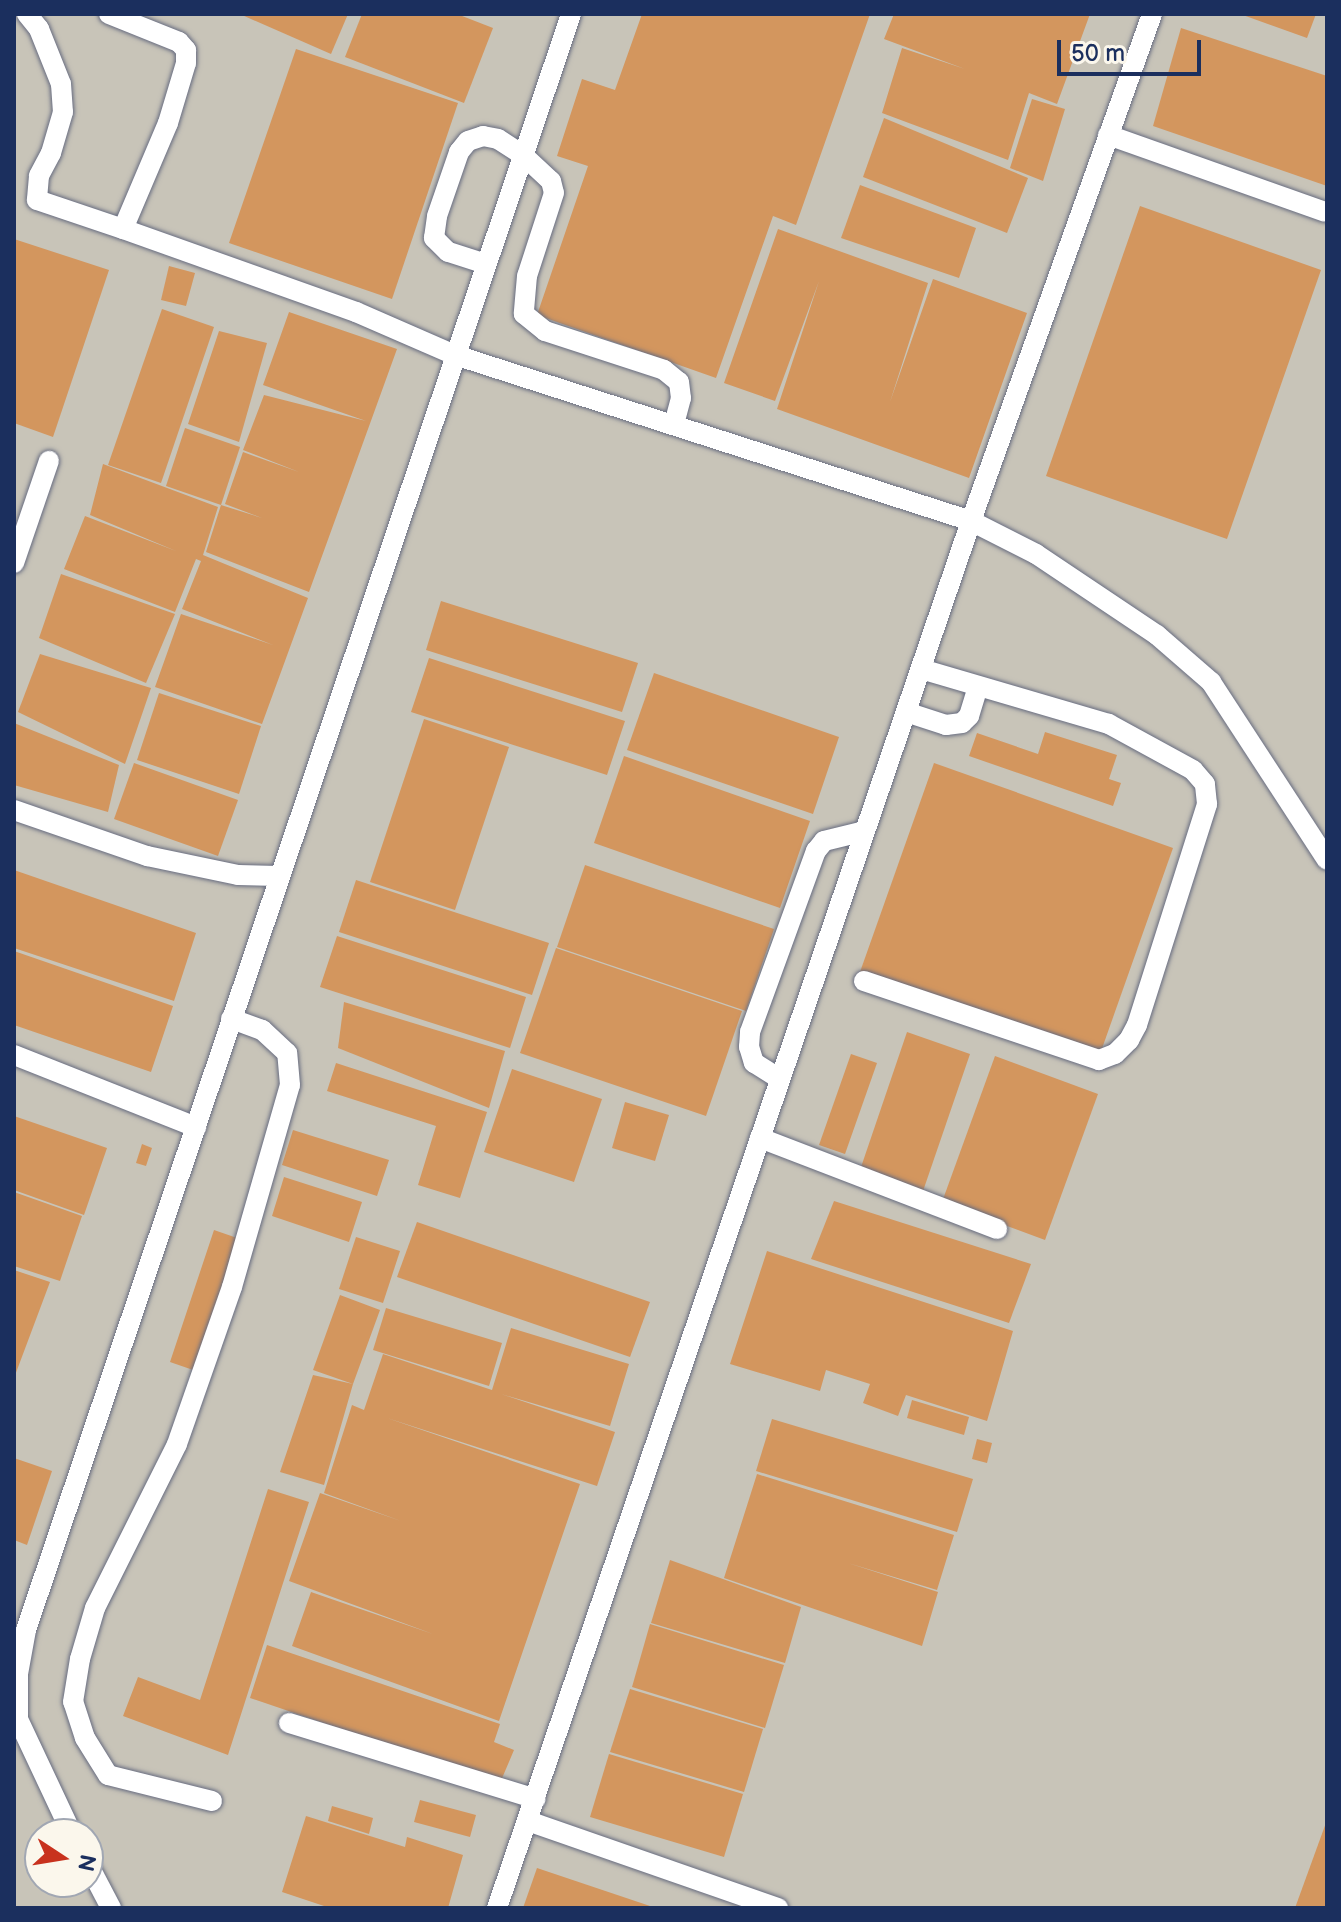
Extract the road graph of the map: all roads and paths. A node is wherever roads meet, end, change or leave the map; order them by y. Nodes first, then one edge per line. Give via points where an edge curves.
1 (27, 14) edge
2 (109, 14) edge
3 (571, 14) edge
4 (1152, 14) edge
5 (1108, 135) junction
6 (524, 156) junction
7 (1325, 212) edge
8 (123, 229) junction
9 (486, 264) junction
10 (455, 355) junction
11 (674, 425) junction
12 (49, 461) dead end
13 (971, 521) junction
14 (14, 563) edge
15 (921, 669) junction
16 (978, 686) junction
17 (906, 712) junction
18 (14, 810) edge
19 (865, 831) junction
20 (1327, 860) edge
21 (278, 876) junction
22 (864, 981) dead end
23 (231, 1019) junction
24 (14, 1055) edge
25 (780, 1079) junction
26 (196, 1127) junction
27 (760, 1138) junction
28 (997, 1229) dead end
29 (289, 1723) dead end
30 (536, 1799) junction
31 (212, 1801) dead end
32 (64, 1818) edge
33 (528, 1821) junction
34 (731, 1900) edge
35 (497, 1908) edge
36 (778, 1908) edge

1 - 8 lane via 39,29 61,84 63,112 39,176 37,200
2 - 8 lane via 155,30 186,50 184,79
3 - 6 lane
4 - 5 lane
5 - 7 lane
5 - 13 lane
6 - 9 lane
6 - 9 lane via 483,136 468,141 459,152 434,238 448,252
6 - 11 lane via 551,181 554,193 527,276 524,314 545,331 664,370 679,382
8 - 10 lane via 356,312
9 - 10 lane
10 - 11 lane
10 - 21 lane
11 - 13 lane
12 - 14 lane
13 - 15 lane
13 - 20 lane via 1099,594 1211,682
15 - 16 lane
15 - 17 lane
16 - 17 lane via 962,723 946,725
16 - 22 lane via 1109,724 1193,770 1205,784 1201,830 1137,1025 1115,1054 1099,1060
17 - 19 lane
18 - 21 lane via 147,856 238,875
19 - 25 lane
19 - 25 lane via 824,841 816,851 750,1032 754,1063
21 - 23 lane
23 - 26 lane
23 - 31 lane via 262,1030 287,1053 290,1085 232,1287 177,1444 95,1608 73,1702 85,1738 108,1775
24 - 26 lane
25 - 27 lane
26 - 32 lane via 26,1630 18,1674 18,1719
27 - 28 lane
27 - 30 lane
29 - 30 lane
30 - 33 lane
33 - 34 lane
33 - 35 lane
34 - 36 lane

